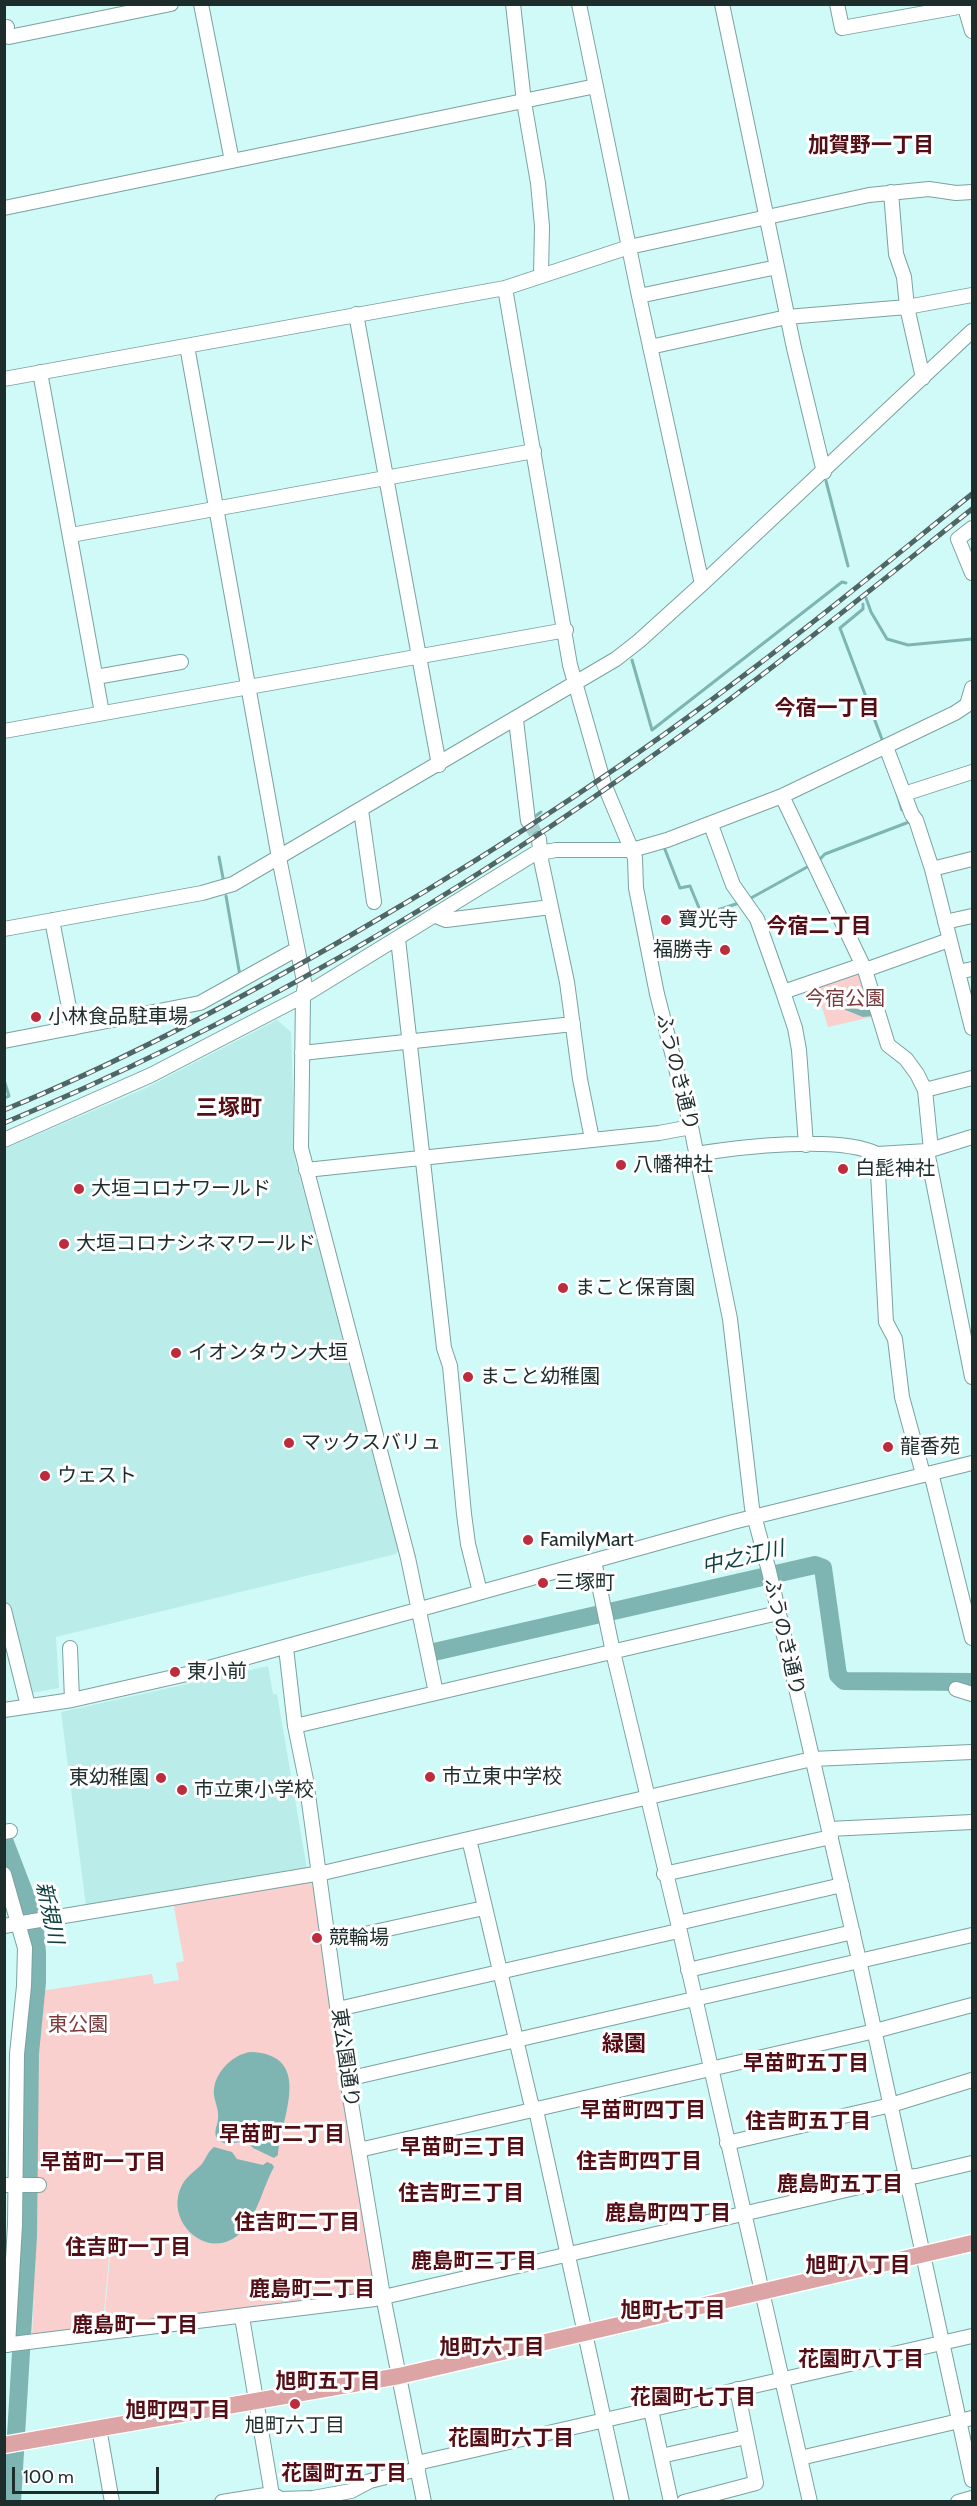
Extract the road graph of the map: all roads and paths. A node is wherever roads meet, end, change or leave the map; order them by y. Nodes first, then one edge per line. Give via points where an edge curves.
1 (171, 4) edge
2 (201, 4) edge
3 (513, 4) edge
4 (579, 4) edge
5 (837, 4) edge
6 (724, 5) edge
7 (964, 5) edge
8 (7, 31) edge
9 (972, 31) edge
10 (596, 86) junction
11 (524, 102) junction
12 (232, 161) junction
13 (891, 192) junction
14 (972, 192) edge
15 (4, 208) edge
16 (767, 216) junction
17 (629, 247) junction
18 (777, 267) junction
19 (541, 275) junction
20 (505, 288) junction
21 (972, 295) edge
22 (639, 296) junction
23 (907, 307) junction
24 (356, 315) junction
25 (787, 317) junction
26 (972, 331) edge
27 (187, 345) junction
28 (650, 347) junction
29 (40, 372) junction
30 (923, 378) junction
31 (4, 379) edge
32 (534, 451) junction
33 (824, 472) junction
34 (386, 478) junction
35 (217, 508) junction
36 (972, 528) edge
37 (71, 535) junction
38 (972, 570) edge
39 (702, 584) junction
40 (566, 630) junction
41 (418, 655) junction
42 (181, 662) dead end
43 (96, 677) junction
44 (576, 684) junction
45 (249, 687) junction
46 (972, 688) edge
47 (102, 713) junction
48 (516, 720) junction
49 (4, 731) edge
50 (886, 747) junction
51 (439, 765) junction
52 (972, 772) edge
53 (904, 794) junction
54 (782, 796) junction
55 (361, 810) junction
56 (528, 820) tunnel mouth
57 (711, 825) junction
58 (540, 845) junction
59 (632, 850) junction
60 (279, 858) junction
61 (972, 859) edge
62 (932, 869) junction
63 (374, 902) dead end
64 (551, 907) junction
65 (436, 916) junction
66 (972, 916) edge
67 (52, 920) junction
68 (945, 922) junction
69 (4, 929) edge
70 (398, 939) junction
71 (949, 940) junction
72 (297, 949) junction
73 (864, 967) junction
74 (972, 969) edge
75 (958, 972) junction
76 (783, 992) junction
77 (303, 996) junction
78 (573, 1024) junction
79 (972, 1025) edge
80 (73, 1028) junction
81 (4, 1041) edge
82 (411, 1041) junction
83 (302, 1053) junction
84 (972, 1078) edge
85 (924, 1090) junction
86 (692, 1127) junction
87 (972, 1137) edge
88 (592, 1139) junction
89 (4, 1140) edge
90 (806, 1145) junction
91 (929, 1150) junction
92 (696, 1154) junction
93 (877, 1154) junction
94 (423, 1158) junction
95 (306, 1170) junction
96 (972, 1377) edge
97 (972, 1463) edge
98 (927, 1473) junction
99 (754, 1516) junction
100 (594, 1561) junction
101 (480, 1592) junction
102 (4, 1610) edge
103 (418, 1610) junction
104 (778, 1613) junction
105 (972, 1638) edge
106 (286, 1647) junction
107 (70, 1648) dead end
108 (613, 1652) junction
109 (956, 1689) dead end
110 (436, 1693) junction
111 (972, 1694) edge
112 (72, 1700) junction
113 (28, 1706) junction
114 (4, 1710) edge
115 (295, 1726) junction
116 (972, 1752) edge
117 (812, 1759) junction
118 (647, 1797) junction
119 (972, 1822) edge
120 (830, 1833) junction
121 (469, 1839) junction
122 (4, 1874) edge
123 (318, 1874) junction
124 (664, 1874) junction
125 (842, 1885) junction
126 (484, 1908) junction
127 (21, 1923) junction
128 (4, 1926) edge
129 (678, 1927) junction
130 (853, 1932) junction
131 (972, 1935) edge
132 (328, 1942) junction
133 (859, 1960) junction
134 (688, 1970) junction
135 (500, 1973) junction
136 (694, 1998) junction
137 (972, 2005) edge
138 (338, 2009) junction
139 (875, 2031) junction
140 (515, 2040) junction
141 (11, 2054) edge
142 (710, 2070) junction
143 (347, 2079) junction
144 (972, 2080) edge
145 (891, 2105) junction
146 (536, 2110) junction
147 (727, 2143) junction
148 (359, 2151) junction
149 (972, 2163) edge
150 (906, 2178) junction
151 (13, 2185) edge
152 (39, 2185) dead end
153 (743, 2214) junction
154 (972, 2243) edge
155 (568, 2254) junction
156 (925, 2254) junction
157 (761, 2292) junction
158 (382, 2296) junction
159 (242, 2317) junction
160 (585, 2332) junction
161 (972, 2336) edge
162 (943, 2342) junction
163 (8, 2345) edge
164 (399, 2376) junction
165 (782, 2380) junction
166 (737, 2390) junction
167 (257, 2400) junction
168 (651, 2410) junction
169 (966, 2419) edge
170 (604, 2421) junction
171 (99, 2428) junction
172 (746, 2437) junction
173 (4, 2445) edge
174 (661, 2456) junction
175 (800, 2458) junction
176 (418, 2466) junction
177 (972, 2480) edge
178 (273, 2498) edge
179 (972, 2498) edge
180 (618, 2500) edge
181 (112, 2502) edge
182 (222, 2502) edge
183 (424, 2502) edge
184 (671, 2502) edge
185 (684, 2502) edge
186 (810, 2502) edge
187 (958, 2502) edge

1 - 8 street
2 - 12 street
3 - 11 street
4 - 10 street
5 - 7 street via 842,28
6 - 16 street
7 - 9 street
10 - 11 street
10 - 17 street
11 - 12 street
11 - 19 street via 538,183
12 - 15 street
13 - 14 street
13 - 16 street
13 - 23 street via 896,255 904,277
16 - 17 street
16 - 18 street
17 - 19 street
17 - 22 street
18 - 22 street
18 - 25 street
19 - 20 street
20 - 24 street
20 - 32 street
21 - 23 street
22 - 28 street
23 - 25 street
23 - 30 street
24 - 27 street
24 - 34 street
25 - 28 street
25 - 33 street
26 - 30 street
27 - 29 street
27 - 35 street
28 - 39 street
29 - 31 street
29 - 37 street
30 - 33 street
32 - 34 street
32 - 40 street
33 - 39 street
34 - 35 street
34 - 41 street
35 - 37 street
35 - 45 street
36 - 38 street via 958,539
37 - 43 street
39 - 44 street via 639,641
40 - 41 street
40 - 44 street
41 - 45 street
41 - 51 street
42 - 43 street
43 - 47 street
44 - 48 street
44 - 59 street via 604,784
45 - 47 street
45 - 60 street
46 - 50 street via 967,705 956,713
47 - 49 street
48 - 51 street
48 - 56 street
50 - 53 street
50 - 54 street
51 - 55 street
52 - 53 street
53 - 62 street
54 - 57 street
54 - 73 street
55 - 60 street
55 - 63 street
57 - 59 street
57 - 76 street via 733,885 757,919
58 - 59 street via 556,850
58 - 64 street
58 - 65 street
59 - 86 street, ふうのき通り via 657,994
60 - 67 street via 221,888
60 - 72 street
61 - 62 street
62 - 68 street
64 - 65 street via 446,920
64 - 78 street
65 - 70 street
66 - 68 street
67 - 69 street
67 - 80 street
68 - 71 street
70 - 77 street
70 - 82 street
71 - 73 street
71 - 75 street
72 - 77 street via 305,986
72 - 80 street via 200,1004
73 - 76 street
73 - 85 street via 888,1045 906,1059
74 - 75 street
75 - 79 street
76 - 90 street via 799,1050
77 - 83 street
77 - 89 street via 151,1075
78 - 82 street
78 - 88 street
80 - 81 street
82 - 83 street
82 - 94 street
83 - 95 street via 301,1148
84 - 85 street
85 - 91 street
86 - 88 street
86 - 92 street, ふうのき通り
87 - 91 street
88 - 94 street
90 - 92 street
90 - 93 street via 867,1149
91 - 93 street
91 - 96 street
92 - 99 street, ふうのき通り via 730,1319
93 - 98 street via 886,1322 895,1339 902,1398
94 - 95 street
94 - 101 street via 444,1348 450,1366 464,1514
95 - 103 street via 408,1558
97 - 98 street
98 - 99 street
98 - 105 street
99 - 100 street
99 - 104 street, ふうのき通り
100 - 101 street
100 - 108 street
101 - 103 street
102 - 113 street
103 - 106 street
103 - 110 street
104 - 108 street
104 - 117 street, ふうのき通り
106 - 112 street
106 - 115 street, 東公園通り
107 - 112 street
108 - 110 street
108 - 118 street
109 - 111 street
110 - 115 street
112 - 113 street
113 - 114 street
115 - 123 street, 東公園通り
116 - 117 street
117 - 118 street
117 - 120 street, ふうのき通り
118 - 121 street
118 - 124 street
119 - 120 street
120 - 124 street
120 - 125 street, ふうのき通り
121 - 123 street
121 - 126 street
122 - 127 street
123 - 127 street
123 - 132 street, 東公園通り
124 - 129 street
125 - 129 street
125 - 130 street, ふうのき通り
126 - 132 street
126 - 135 street
127 - 128 street
127 - 141 street via 24,1986
129 - 134 street
129 - 135 street
130 - 133 street, ふうのき通り
130 - 134 street
131 - 133 street
132 - 138 street, 東公園通り
133 - 136 street
133 - 139 street, ふうのき通り
134 - 136 street
135 - 138 street
135 - 140 street
136 - 140 street
136 - 142 street
137 - 139 street
138 - 143 street, 東公園通り
139 - 142 street
139 - 145 street, ふうのき通り
140 - 143 street
140 - 146 street
141 - 151 street
142 - 146 street
142 - 147 street
143 - 148 street, 東公園通り
144 - 145 street
145 - 147 street
145 - 150 street, ふうのき通り
146 - 148 street
146 - 155 street
147 - 153 street
148 - 158 street, 東公園通り
149 - 150 street
150 - 153 street
150 - 156 street, ふうのき通り
151 - 152 street
151 - 163 street via 13,2287
153 - 155 street
153 - 157 street
154 - 156 main road
155 - 158 street
155 - 160 street
156 - 157 main road
156 - 162 street, ふうのき通り
157 - 160 main road
157 - 165 street
158 - 159 street
158 - 164 street, 東公園通り
159 - 163 street
159 - 167 street
160 - 164 main road
160 - 170 street
161 - 162 street
162 - 165 street
162 - 169 street, ふうのき通り
164 - 167 main road
164 - 176 street, 東公園通り
165 - 166 street
165 - 175 street
166 - 168 street
166 - 172 street
167 - 171 main road
167 - 178 street
168 - 170 street
168 - 174 street
169 - 175 street
169 - 177 street, ふうのき通り
170 - 176 street
170 - 180 street
171 - 173 main road
171 - 181 street
172 - 174 street
172 - 185 street via 756,2483
174 - 184 street
175 - 186 street
176 - 178 street via 351,2491 313,2499
176 - 183 street, 東公園通り
178 - 182 street
179 - 187 street

